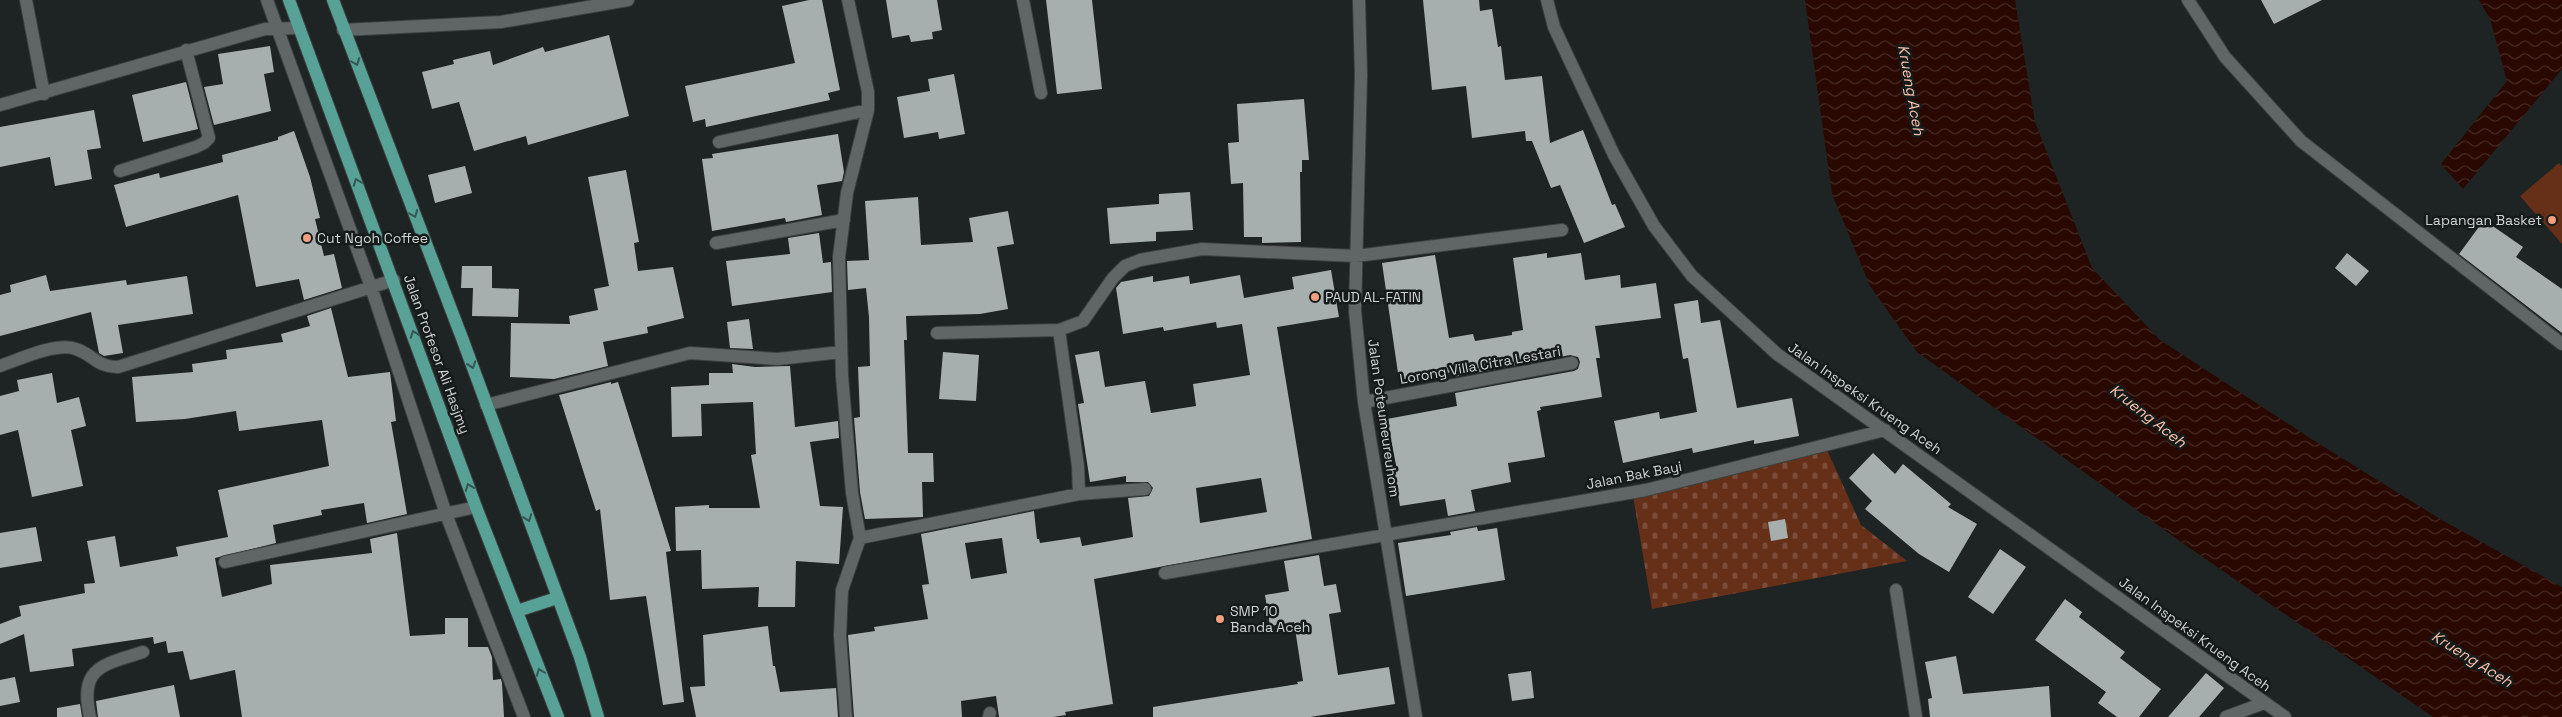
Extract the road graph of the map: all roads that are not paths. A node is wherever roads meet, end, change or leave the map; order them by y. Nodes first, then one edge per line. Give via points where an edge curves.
1 (26, 0) edge
2 (267, 0) edge
3 (289, 0) edge
4 (333, 0) edge
5 (628, 0) edge
6 (848, 0) edge
7 (1023, 0) edge
8 (1359, 0) edge
9 (1547, 0) edge
10 (2188, 0) edge
11 (276, 28) junction
12 (299, 28) junction
13 (343, 30) junction
14 (186, 50) junction
15 (1040, 93) dead end
16 (44, 94) junction
17 (0, 105) edge
18 (868, 110) junction
19 (719, 142) dead end
20 (120, 171) dead end
21 (844, 220) junction
22 (1562, 230) dead end
23 (716, 244) dead end
24 (1356, 256) junction
25 (394, 280) junction
26 (371, 287) junction
27 (1059, 330) junction
28 (937, 333) dead end
29 (2562, 344) edge
30 (841, 352) junction
31 (1572, 363) dead end
32 (0, 366) edge
33 (1364, 402) junction
34 (486, 405) junction
35 (1885, 430) junction
36 (1145, 489) dead end
37 (1079, 494) junction
38 (476, 507) junction
39 (446, 514) junction
40 (1386, 533) junction
41 (860, 538) junction
42 (225, 562) dead end
43 (1165, 573) dead end
44 (1896, 590) dead end
45 (557, 598) junction
46 (517, 611) junction
47 (142, 652) dead end
48 (2264, 703) junction
49 (90, 717) edge
50 (524, 717) edge
51 (558, 717) edge
52 (598, 717) edge
53 (846, 717) edge
54 (1416, 717) edge
55 (1916, 717) edge
56 (2226, 717) edge
57 (2285, 717) edge

1 - 16 street
2 - 11 street
3 - 12 main road, Jalan Profesor Ali Hasjmy
4 - 13 main road, Jalan Profesor Ali Hasjmy
5 - 13 street via 502,22
6 - 18 street via 868,92
7 - 15 street
8 - 24 street, Jalan Poteumeureuhom via 1361,74
9 - 35 street, Jalan Inspeksi Krueng Aceh via 1554,27 1614,155 1671,251 1692,276 1777,354
10 - 29 street via 2225,57 2301,141
11 - 12 street
11 - 14 street via 265,28
11 - 26 street
25 -> 12 main road, Jalan Profesor Ali Hasjmy
13 -> 34 main road, Jalan Profesor Ali Hasjmy
14 - 16 street
14 - 20 street via 208,138 196,147
16 - 17 street
18 - 19 street
18 - 21 street via 847,193
21 - 23 street
21 - 30 street via 839,257
22 - 24 street
24 - 27 street via 1202,248 1140,260 1125,266 1113,278 1083,321
24 - 33 street, Jalan Poteumeureuhom via 1355,310
25 - 26 street
38 -> 25 main road, Jalan Profesor Ali Hasjmy
26 - 32 street via 118,367 103,366 86,353 60,346
26 - 39 street
27 - 28 street
27 - 37 street
30 - 34 street via 778,359 690,353
30 - 41 street via 852,493
31 - 33 street, Lorong Villa Citra Lestari
33 - 40 street, Jalan Poteumeureuhom
34 -> 45 main road, Jalan Profesor Ali Hasjmy
35 - 40 street, Jalan Bak Bayi via 1646,490
35 - 48 street, Jalan Inspeksi Krueng Aceh
36 - 37 street
37 - 41 street
38 - 39 street
38 - 46 main road, Jalan Profesor Ali Hasjmy
39 - 42 street
39 - 50 street
40 - 43 street, Jalan Bak Bayi
40 - 54 street, Jalan Poteumeureuhom
41 - 53 street via 842,590 840,634
44 - 55 street
45 - 46 main road
45 - 52 main road, Jalan Profesor Ali Hasjmy via 580,657
51 -> 46 main road, Jalan Profesor Ali Hasjmy
47 - 49 street via 98,669 89,680 85,696
48 - 56 street
48 - 57 street, Jalan Inspeksi Krueng Aceh

